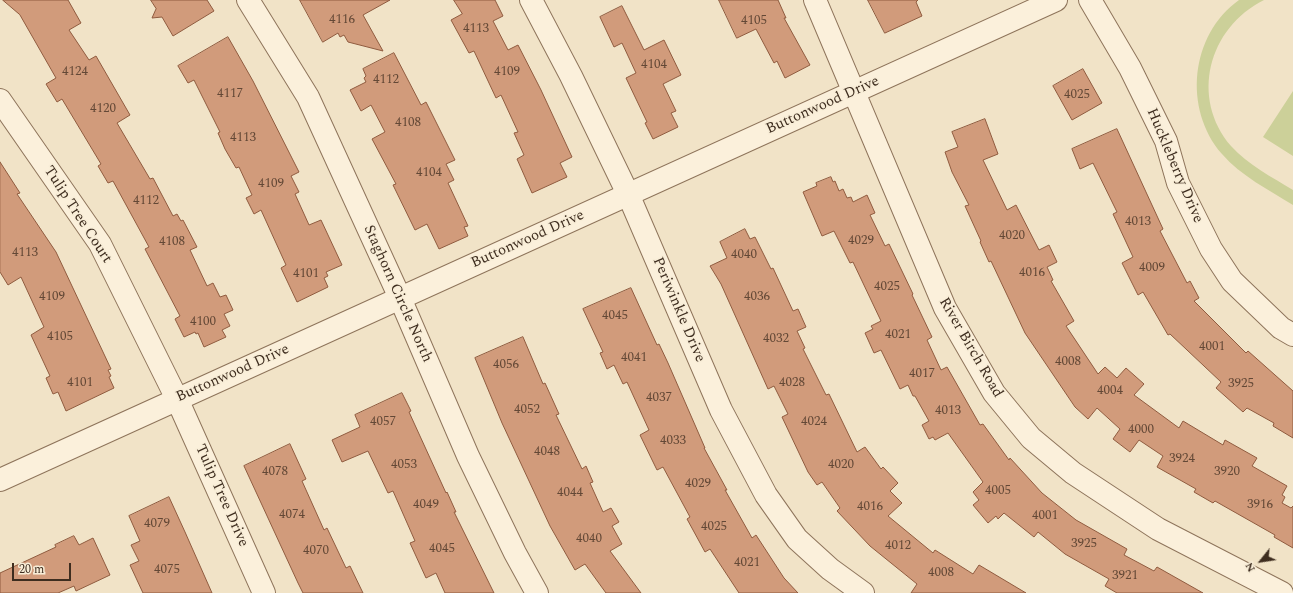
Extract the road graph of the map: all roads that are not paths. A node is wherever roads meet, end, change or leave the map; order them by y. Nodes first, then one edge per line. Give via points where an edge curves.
1 (248, 0) edge
2 (531, 0) edge
3 (815, 0) edge
4 (1056, 0) edge
5 (1090, 0) edge
6 (853, 92) junction
7 (0, 100) edge
8 (628, 194) junction
9 (400, 298) junction
10 (1293, 335) edge
11 (177, 399) junction
12 (0, 480) edge
13 (264, 593) edge
14 (537, 593) edge
15 (863, 593) edge
16 (1282, 593) edge

1 - 9 street, Staghorn Circle North via 308,97
2 - 8 street, Periwinkle Drive
3 - 6 street, River Birch Road
4 - 6 street, Buttonwood Drive
5 - 10 street, Huckleberry Drive via 1130,68 1166,140 1178,183 1211,249 1232,281 1281,328
6 - 8 street, Buttonwood Drive
6 - 16 street, River Birch Road via 945,308 994,393 1031,438 1073,473 1158,529
7 - 11 street, Tulip Tree Court via 100,244
8 - 9 street, Buttonwood Drive
8 - 15 street, Periwinkle Drive via 721,410 766,495 797,539 830,569
9 - 11 street, Buttonwood Drive
9 - 14 street, Staghorn Circle North via 468,456 514,553
11 - 12 street, Buttonwood Drive
11 - 13 street, Tulip Tree Drive

